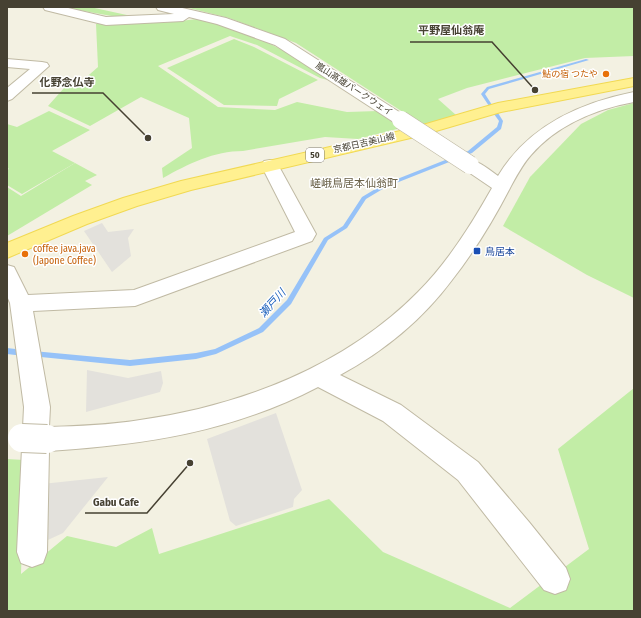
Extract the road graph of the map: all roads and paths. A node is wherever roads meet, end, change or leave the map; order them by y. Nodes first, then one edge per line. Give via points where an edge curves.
1 (49, 7) edge
2 (162, 7) edge
3 (120, 8) dead end
4 (196, 16) junction
5 (26, 52) dead end
6 (8, 64) edge
7 (633, 85) edge
8 (7, 96) edge
9 (270, 165) junction
10 (502, 187) junction
11 (7, 251) edge
12 (7, 272) edge
13 (21, 303) junction
14 (317, 375) junction
15 (25, 438) edge
16 (32, 552) dead end
17 (555, 579) dead end

1 - 4 street via 106,21
2 - 4 street, 嵐山高雄パークウェイ
3 - 4 street, 嵐山高雄パークウェイ
4 - 10 street, 嵐山高雄パークウェイ, bridge via 221,20 280,42
5 - 6 street
6 - 8 street via 42,66
7 - 9 main road, 京都日吉美山線 / 50 via 498,108 413,132
7 - 10 street via 618,99 581,112 556,127 528,149 515,164
9 - 11 main road, 京都日吉美山線 / 50 via 130,202
9 - 13 street via 305,236 135,298
10 - 14 street via 458,257 424,299 362,350
12 - 13 street
13 - 16 street via 37,407
14 - 15 street via 257,402 152,430 114,435
14 - 17 street via 392,413 468,471

